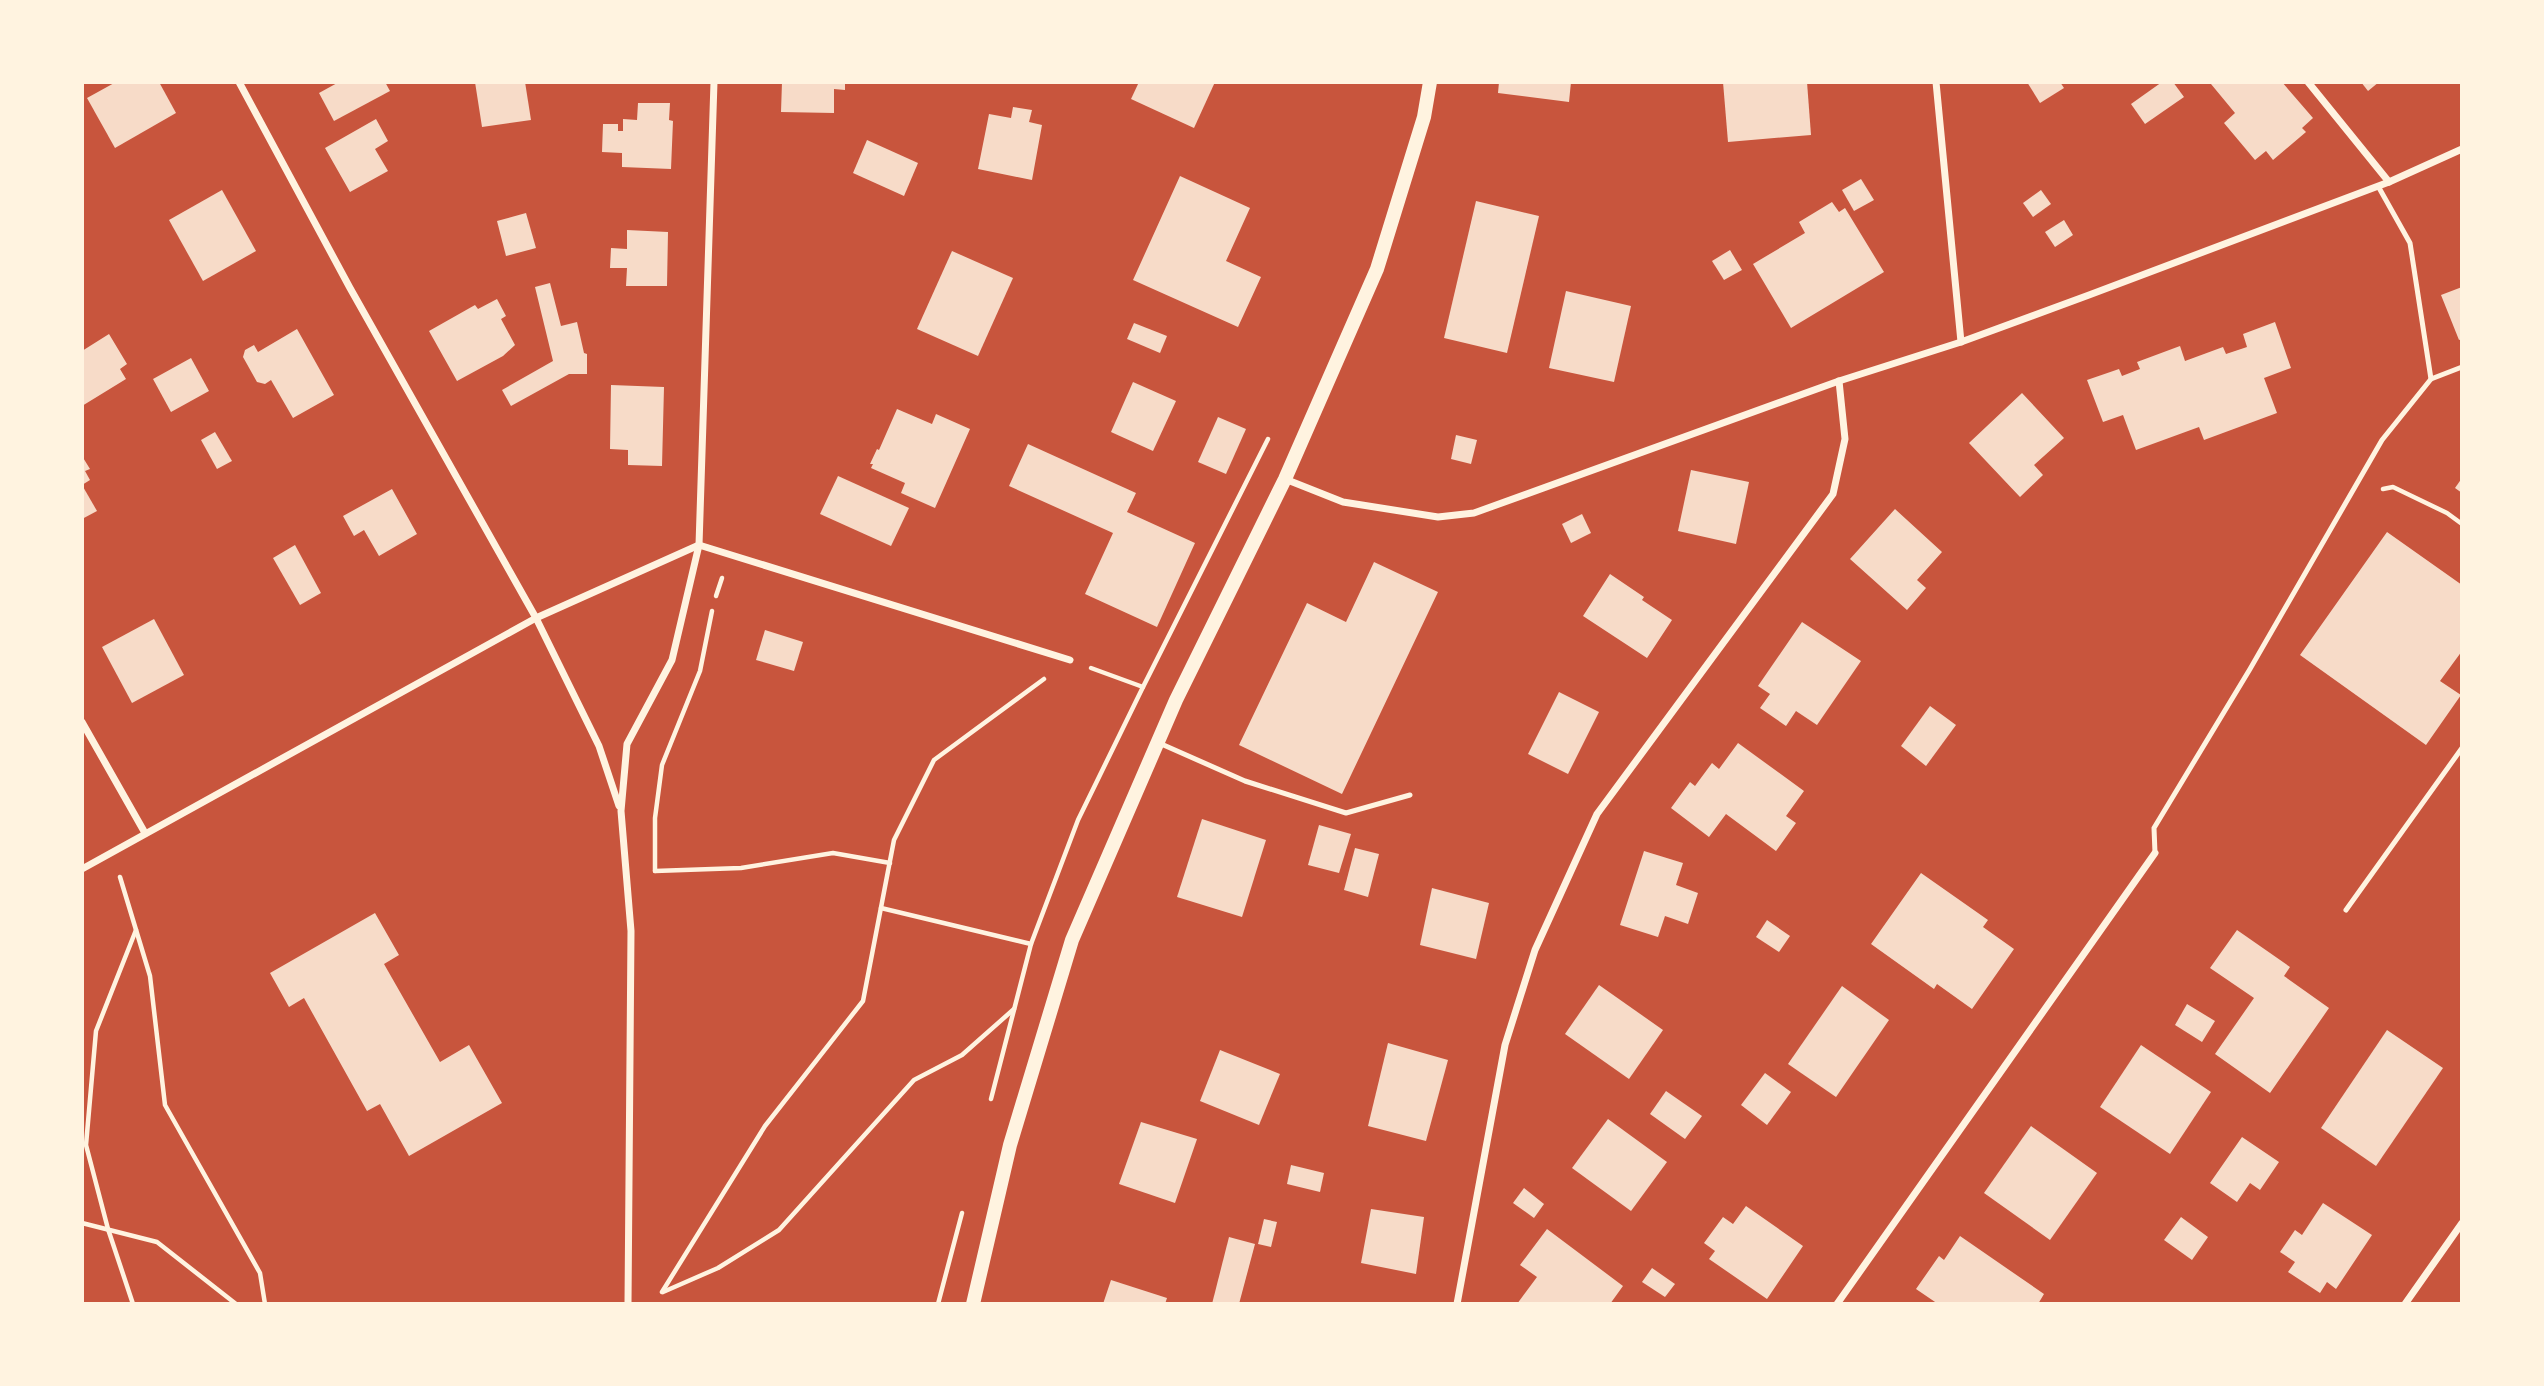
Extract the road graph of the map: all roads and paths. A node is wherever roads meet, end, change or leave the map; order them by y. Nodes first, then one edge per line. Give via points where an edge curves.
1 (239, 82) edge
2 (713, 82) edge
3 (1430, 82) edge
4 (1936, 82) edge
5 (2308, 82) edge
6 (2462, 149) edge
7 (2389, 181) junction
8 (2378, 186) junction
9 (1961, 342) junction
10 (2462, 367) edge
11 (2431, 379) junction
12 (1839, 381) junction
13 (1285, 479) junction
14 (2351, 495) junction
15 (2462, 524) edge
16 (699, 545) junction
17 (730, 555) junction
18 (715, 598) dead end
19 (712, 610) dead end
20 (536, 618) junction
21 (1070, 660) junction
22 (1143, 687) dead end
23 (82, 722) edge
24 (1158, 742) junction
25 (2462, 748) edge
26 (1410, 796) dead end
27 (621, 811) junction
28 (145, 833) junction
29 (113, 851) junction
30 (2155, 853) joint
31 (890, 863) junction
32 (82, 869) edge
33 (881, 908) junction
34 (2346, 911) dead end
35 (136, 929) junction
36 (1031, 944) dead end
37 (1016, 1008) dead end
38 (82, 1223) edge
39 (2462, 1223) edge
40 (108, 1229) junction
41 (132, 1304) edge
42 (236, 1304) edge
43 (265, 1304) edge
44 (628, 1304) edge
45 (972, 1304) edge
46 (1458, 1304) edge
47 (1837, 1304) edge
48 (2404, 1304) edge

1 - 20 street
2 - 16 street
3 - 13 main road via 1424,117 1377,269
4 - 9 street
5 - 7 street
6 - 7 street
7 - 8 street
8 - 9 street
8 - 11 lane via 2410,243
9 - 12 street
10 - 11 lane
11 - 14 lane via 2382,440
12 - 13 street via 1460,516 1426,516 1343,502
12 - 46 street via 1845,439 1832,495 1597,814 1535,950 1505,1045
13 - 24 main road
14 - 15 path via 2393,488
14 - 30 lane via 2154,828
16 - 17 street
16 - 20 street
16 - 27 street via 672,660 627,744
17 - 18 path
17 - 21 street
19 - 31 path via 699,671 662,765 655,871 741,868 833,853
20 - 27 street via 599,746
20 - 28 street
21 - 22 path
21 - 31 path via 934,760 894,841
23 - 28 street
24 - 26 lane via 1245,780 1346,813
24 - 45 main road via 1068,952 1010,1145
25 - 34 lane
27 - 44 street via 631,931
28 - 29 street
29 - 32 street
29 - 35 path
30 - 47 street
31 - 33 path
33 - 36 path
33 - 37 path via 863,1001 765,1126 662,1292 718,1268 779,1230 914,1080 962,1055
35 - 40 path via 96,1031 86,1145
35 - 43 path via 150,976 166,1105 260,1273
38 - 40 path
39 - 48 street
40 - 41 path
40 - 42 path via 157,1242

